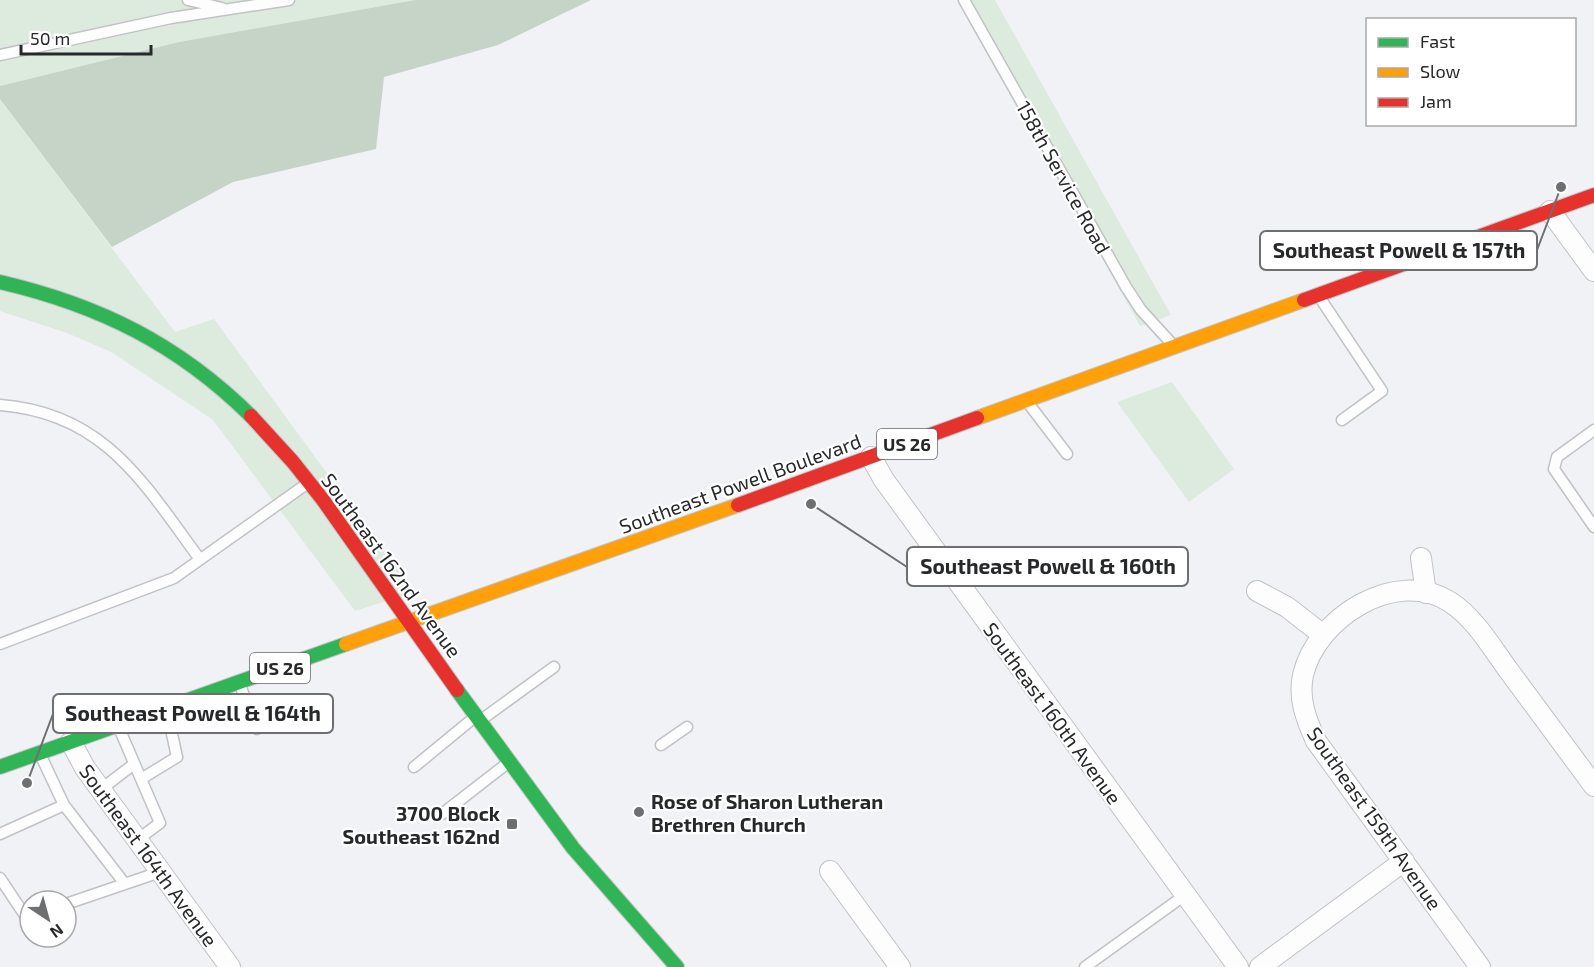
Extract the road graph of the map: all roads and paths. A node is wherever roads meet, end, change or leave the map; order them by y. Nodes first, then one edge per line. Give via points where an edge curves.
1 (188, 0) edge
2 (289, 0) edge
3 (964, 0) edge
4 (227, 9) junction
5 (0, 55) edge
6 (1594, 195) edge
7 (1550, 211) junction
8 (1594, 271) edge
9 (0, 282) edge
10 (1318, 295) junction
11 (1175, 347) junction
12 (1026, 401) junction
13 (0, 405) edge
14 (1342, 420) dead end
15 (1594, 430) edge
16 (1067, 454) dead end
17 (871, 457) junction
18 (308, 483) junction
19 (1594, 527) edge
20 (199, 558) junction
21 (1421, 558) dead end
22 (1257, 591) dead end
23 (1426, 592) junction
24 (409, 623) junction
25 (1323, 635) junction
26 (0, 644) edge
27 (554, 667) dead end
28 (239, 682) junction
29 (166, 708) junction
30 (478, 719) junction
31 (117, 725) junction
32 (687, 728) dead end
33 (257, 729) dead end
34 (71, 742) junction
35 (661, 745) dead end
36 (39, 753) junction
37 (509, 762) junction
38 (134, 764) junction
39 (414, 766) dead end
40 (0, 767) edge
41 (141, 779) junction
42 (1594, 786) edge
43 (100, 790) junction
44 (64, 805) junction
45 (442, 814) dead end
46 (0, 834) edge
47 (137, 840) junction
48 (1404, 861) junction
49 (830, 871) dead end
50 (160, 872) junction
51 (0, 878) edge
52 (125, 884) junction
53 (1185, 895) junction
54 (78, 900) edge
55 (18, 905) edge
56 (230, 967) edge
57 (677, 967) edge
58 (900, 967) edge
59 (1085, 967) edge
60 (1238, 967) edge
61 (1260, 967) edge
62 (1480, 967) edge

1 - 4 lane
2 - 4 lane
3 - 11 lane, 158th Service Road via 1129,292
4 - 5 lane
6 - 7 main road, Southeast Powell Boulevard / US 26
7 - 8 street
7 - 10 main road, Southeast Powell Boulevard / US 26
9 - 18 main road, Southeast 162nd Avenue via 95,309 176,352 259,423
10 - 11 main road, Southeast Powell Boulevard / US 26
10 - 14 lane via 1382,392
11 - 12 main road, Southeast Powell Boulevard / US 26
12 - 16 lane
12 - 17 main road, Southeast Powell Boulevard / US 26
13 - 20 lane via 53,416 112,449 136,472
15 - 19 lane via 1557,457 1554,468
17 - 24 main road, Southeast Powell Boulevard / US 26
17 - 53 street, Southeast 160th Avenue
18 - 20 lane
18 - 24 main road, Southeast 162nd Avenue
20 - 26 lane via 174,578
21 - 23 street
22 - 25 street via 1287,607
23 - 25 street via 1395,591 1375,597
23 - 42 street via 1450,602 1464,614
24 - 28 main road, Southeast Powell Boulevard / US 26
24 - 30 main road, Southeast 162nd Avenue
25 - 48 street, Southeast 159th Avenue via 1302,677 1305,718 1316,741
27 - 30 lane
28 - 29 main road, Southeast Powell Boulevard / US 26
28 - 33 lane
29 - 31 main road, Southeast Powell Boulevard / US 26
29 - 41 lane via 177,757
30 - 37 main road, Southeast 162nd Avenue
30 - 39 lane
31 - 34 main road, Southeast Powell Boulevard / US 26
31 - 38 lane
32 - 35 lane
34 - 36 main road, Southeast Powell Boulevard / US 26
34 - 43 street, Southeast 164th Avenue
36 - 40 main road, Southeast Powell Boulevard / US 26
36 - 44 lane
37 - 45 lane
37 - 57 main road, Southeast 162nd Avenue via 581,858
38 - 41 lane
38 - 43 lane
41 - 47 lane via 160,823
43 - 47 street, Southeast 164th Avenue
44 - 46 lane
44 - 52 lane
47 - 50 street, Southeast 164th Avenue
48 - 61 street
48 - 62 street, Southeast 159th Avenue
49 - 58 street
50 - 52 lane
50 - 56 street, Southeast 164th Avenue
51 - 55 lane
52 - 54 lane
53 - 59 lane
53 - 60 street, Southeast 160th Avenue

